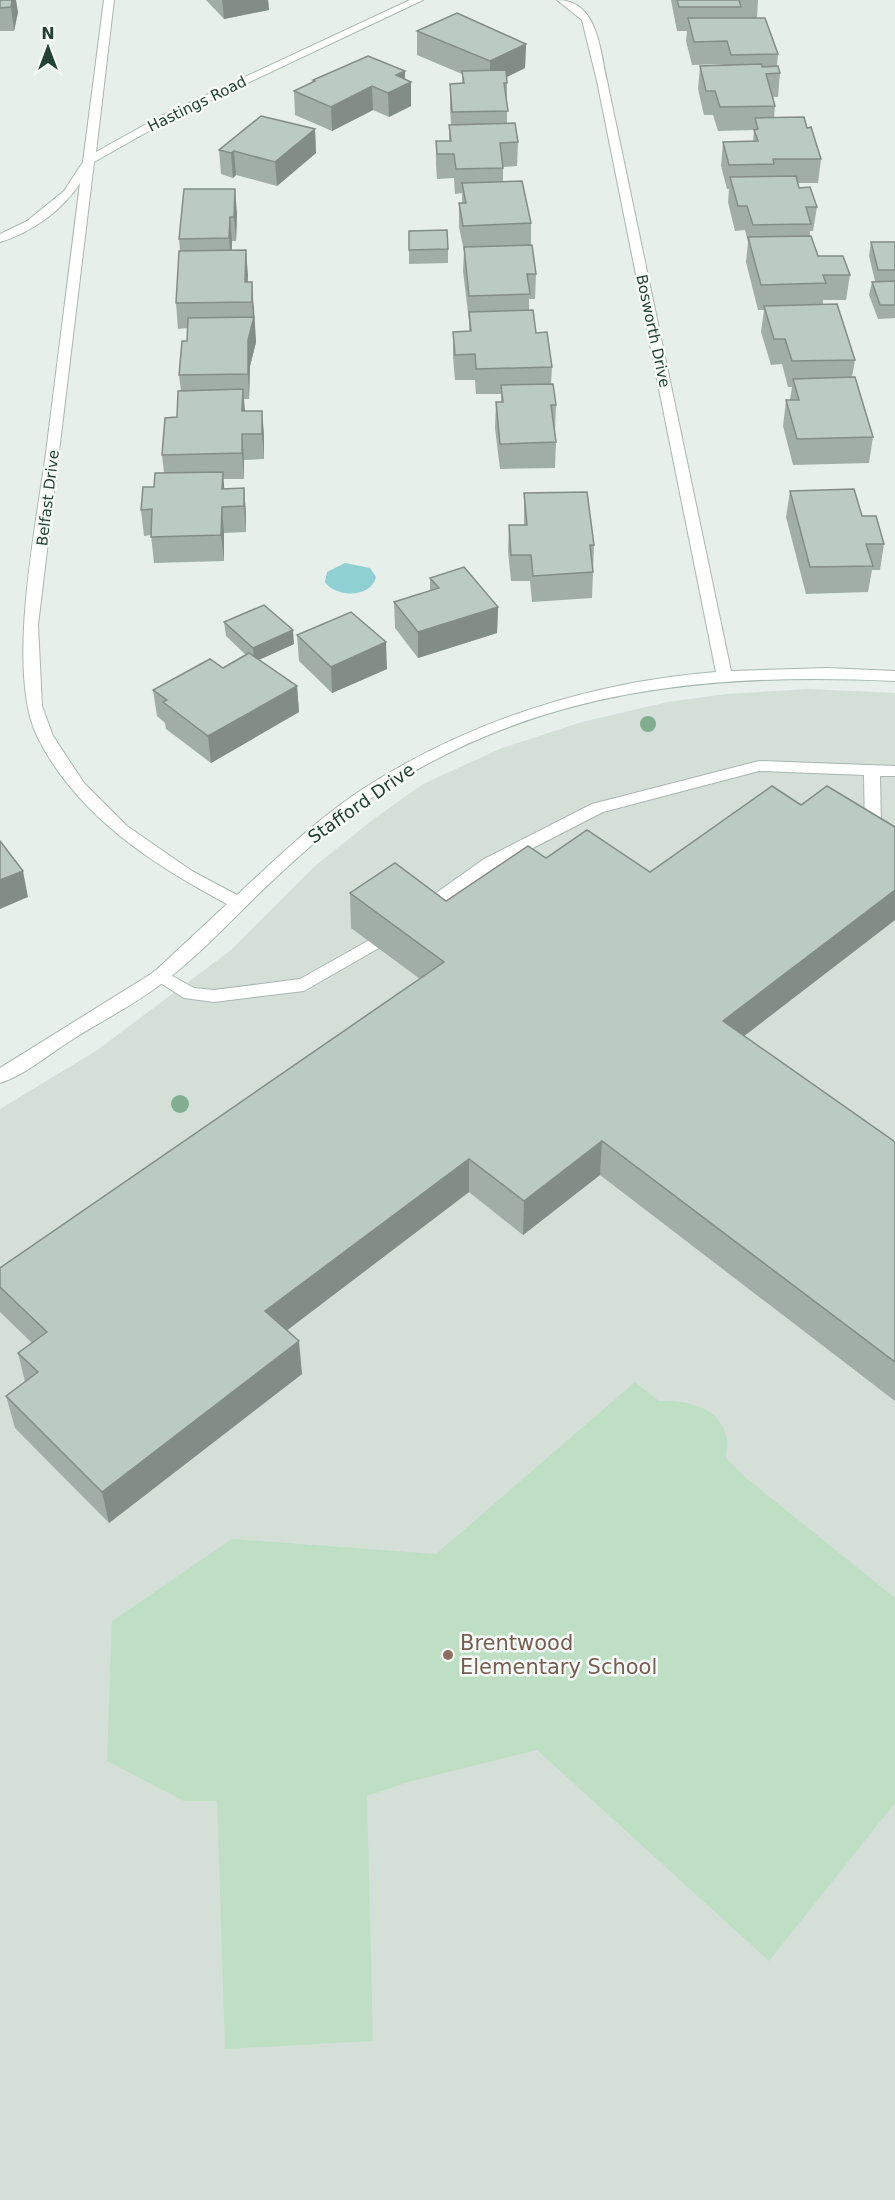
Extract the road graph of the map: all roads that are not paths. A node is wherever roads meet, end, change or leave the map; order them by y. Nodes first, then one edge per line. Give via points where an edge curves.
1 (109, 0) edge
2 (418, 0) edge
3 (562, 0) edge
4 (91, 159) junction
5 (0, 238) edge
6 (724, 674) junction
7 (895, 676) edge
8 (872, 770) junction
9 (895, 771) edge
10 (895, 852) edge
11 (239, 903) junction
12 (417, 915) edge
13 (373, 944) edge
14 (160, 975) junction
15 (0, 1076) edge

1 - 4 street, Belfast Drive
2 - 4 street, Hastings Road via 161,120
3 - 6 street, Bosworth Drive via 587,19 602,81
4 - 5 street, Hastings Road via 68,193 45,213 31,225
4 - 11 street, Belfast Drive via 31,625 34,706 45,736 78,787 121,830 186,875
6 - 7 street, Stafford Drive
6 - 11 street, Stafford Drive via 606,692 540,710 422,759 313,835
8 - 9 street
8 - 10 street via 873,830
8 - 12 street via 759,766 598,808 490,863
11 - 14 street, Stafford Drive
13 - 14 street via 304,985 214,996 190,994
14 - 15 street, Stafford Drive

